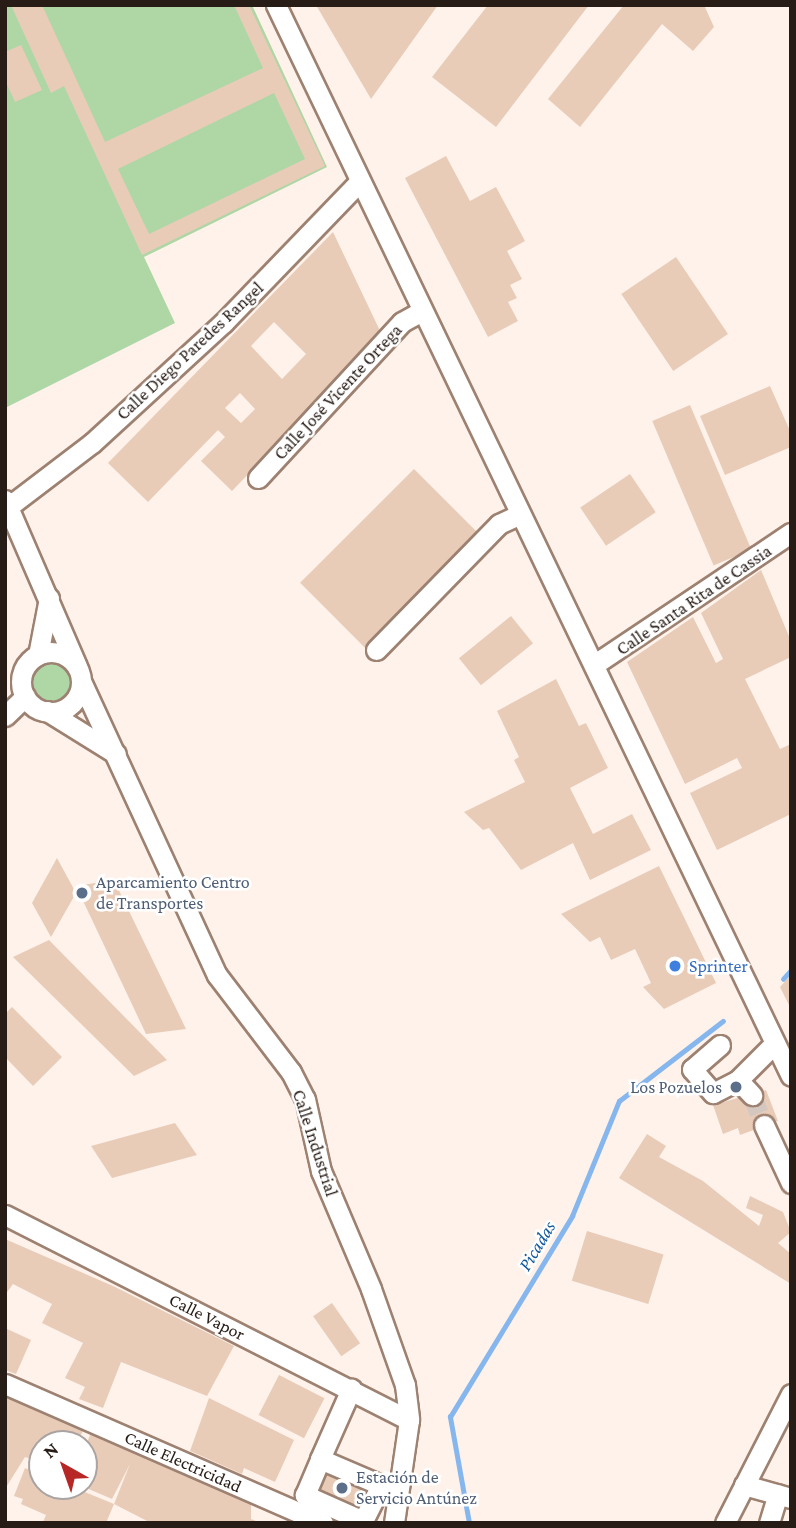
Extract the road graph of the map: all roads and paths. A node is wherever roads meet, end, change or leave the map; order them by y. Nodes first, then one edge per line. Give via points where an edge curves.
1 (276, 5) edge
2 (360, 181) junction
3 (422, 311) junction
4 (258, 478) dead end
5 (7, 504) edge
6 (520, 514) junction
7 (791, 533) edge
8 (49, 597) junction
9 (376, 650) dead end
10 (38, 654) junction
11 (595, 664) junction
12 (14, 671) edge
13 (79, 674) junction
14 (25, 697) junction
15 (47, 711) junction
16 (5, 716) edge
17 (116, 754) junction
18 (775, 1043) junction
19 (720, 1045) dead end
20 (791, 1076) edge
21 (738, 1080) junction
22 (752, 1095) tunnel mouth
23 (764, 1125) tunnel mouth
24 (784, 1147) edge
25 (791, 1182) edge
26 (5, 1215) edge
27 (5, 1384) edge
28 (351, 1390) junction
29 (791, 1394) edge
30 (409, 1420) junction
31 (320, 1459) junction
32 (744, 1485) junction
33 (389, 1489) junction
34 (784, 1496) edge
35 (323, 1516) edge
36 (347, 1519) edge
37 (394, 1523) edge
38 (724, 1523) edge
39 (769, 1523) edge

1 - 2 street
2 - 3 street
2 - 5 street, Calle Diego Paredes Rangel via 213,332 92,443
3 - 4 street, Calle José Vicente Ortega via 402,322
3 - 6 street
5 - 8 street, Calle Industrial
6 - 9 street via 499,524
6 - 11 street
7 - 11 street, Calle Santa Rita de Cassia
8 - 10 street
8 - 13 street, Calle Industrial
10 - 12 street
10 - 13 street via 64,655
11 - 18 street
12 - 14 street
13 - 15 street via 74,700
13 - 17 street, Calle Industrial
14 - 15 street
14 - 16 street
15 - 17 street
17 - 30 street, Calle Industrial via 217,975 291,1072 305,1099 321,1171 405,1385
18 - 20 street
18 - 21 street
19 - 21 street via 692,1069 713,1093
21 - 22 street
23 - 24 street
24 - 25 street
26 - 28 street, Calle Vapor
27 - 35 street, Calle Electricidad
28 - 30 street, Calle Vapor
28 - 31 street
29 - 32 street
30 - 33 street, Calle Industrial
31 - 33 street
31 - 35 street via 305,1495
32 - 34 street
32 - 38 street
33 - 36 street via 363,1521
33 - 37 street, Calle Industrial
34 - 39 street
35 - 36 street, Calle Electricidad

